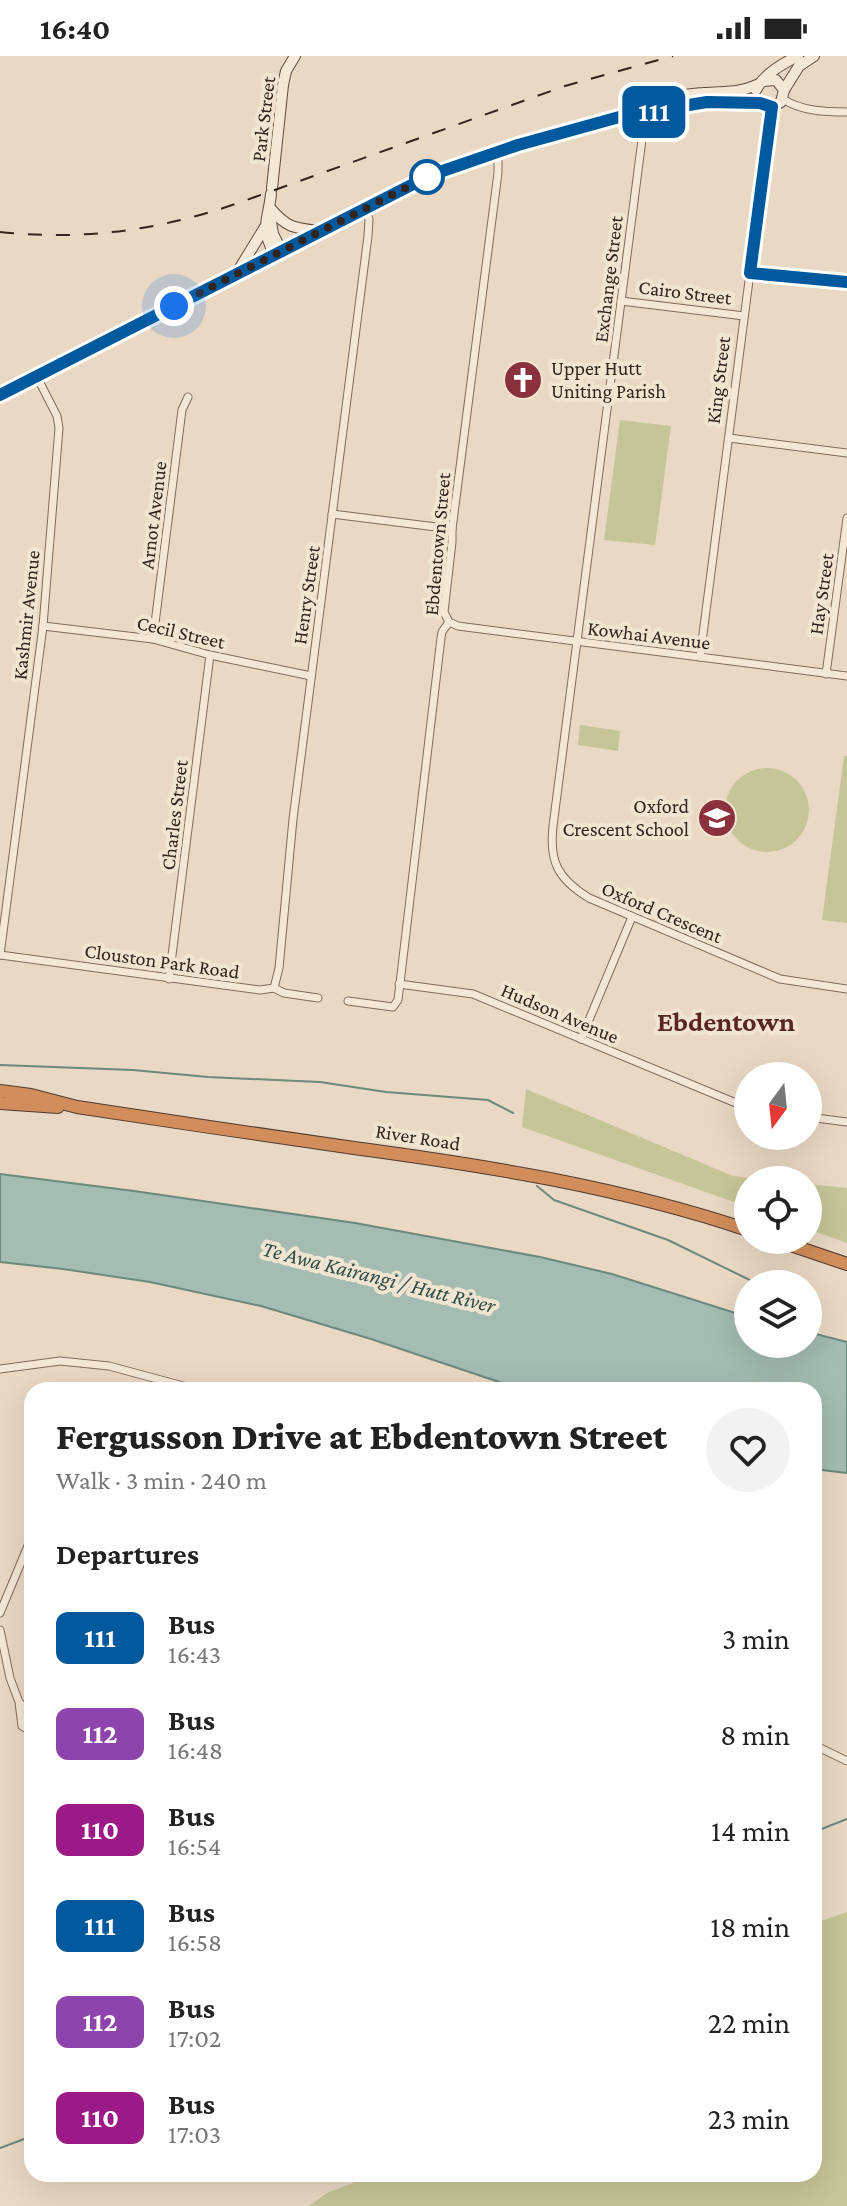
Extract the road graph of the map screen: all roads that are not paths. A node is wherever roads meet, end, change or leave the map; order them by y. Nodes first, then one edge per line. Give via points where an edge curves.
1 (295, 56) edge
2 (798, 56) edge
3 (814, 56) edge
4 (761, 82) junction
5 (784, 94) junction
6 (760, 103) junction
7 (772, 107) junction
8 (641, 112) junction
9 (847, 112) edge
10 (495, 153) junction
11 (364, 208) junction
12 (270, 211) junction
13 (265, 227) junction
14 (319, 231) junction
15 (278, 252) junction
16 (237, 273) junction
17 (750, 273) junction
18 (847, 282) edge
19 (621, 301) junction
20 (744, 316) junction
21 (37, 377) junction
22 (0, 395) edge
23 (188, 397) dead end
24 (729, 438) junction
25 (847, 453) edge
26 (332, 514) junction
27 (847, 518) edge
28 (452, 529) junction
29 (449, 622) junction
30 (43, 626) junction
31 (153, 639) junction
32 (577, 641) junction
33 (210, 655) junction
34 (700, 657) junction
35 (826, 674) junction
36 (311, 676) junction
37 (847, 676) edge
38 (632, 917) junction
39 (0, 955) edge
40 (169, 979) junction
41 (399, 984) junction
42 (274, 988) junction
43 (847, 989) edge
44 (318, 998) dead end
45 (348, 1001) dead end
46 (581, 1039) junction
47 (0, 1091) edge
48 (734, 1102) edge
49 (0, 1103) edge
50 (77, 1107) junction
51 (822, 1119) edge
52 (847, 1122) edge
53 (734, 1226) edge
54 (817, 1254) edge
55 (847, 1264) edge
56 (0, 1369) edge
57 (168, 1382) edge
58 (24, 1555) edge
59 (0, 1613) edge
60 (0, 1630) edge
61 (1, 1644) edge
62 (19, 1702) junction
63 (24, 1707) edge
64 (24, 1727) edge
65 (822, 1749) edge
66 (847, 1761) edge

1 - 12 main road, Park Street via 283,85
2 - 4 main road
3 - 5 main road via 799,66
4 - 5 main road via 776,80
4 - 6 main road via 756,96
4 - 8 main road via 730,93 671,98
5 - 7 main road
5 - 9 street via 791,104
6 - 7 main road
6 - 8 main road via 707,102
7 - 17 main road, King Street
8 - 10 main road
8 - 19 street, Exchange Street via 643,132
10 - 11 main road via 431,175
10 - 28 street, Ebdentown Street via 498,173
11 - 14 main road
11 - 26 street, Henry Street via 368,236
12 - 13 main road, Park Street
12 - 14 main road via 292,228
12 - 15 main road, Park Street
13 - 15 main road
13 - 16 main road, Park Street
14 - 15 main road
15 - 16 main road
16 - 21 main road
17 - 18 main road
17 - 20 street, King Street
19 - 20 street, Cairo Street
19 - 32 street, Exchange Street
20 - 24 street, King Street
21 - 22 main road
21 - 30 street, Kashmir Avenue via 59,428
23 - 31 street, Arnot Avenue via 182,410
24 - 25 street
24 - 34 street, King Street
26 - 28 street
26 - 36 street, Henry Street
27 - 35 street, Hay Street
28 - 29 street, Ebdentown Street via 444,612
29 - 32 street, Kowhai Avenue
29 - 41 street, Ebdentown Street via 441,638
30 - 31 street, Cecil Street
30 - 39 street, Kashmir Avenue
31 - 33 street, Cecil Street
32 - 34 street, Kowhai Avenue
32 - 38 street, Oxford Crescent via 551,850 575,890
33 - 36 street, Cecil Street
33 - 40 street, Charles Street
34 - 35 street, Kowhai Avenue
35 - 37 street, Kowhai Avenue
36 - 42 street, Henry Street
38 - 43 street, Oxford Crescent via 780,979
38 - 46 street
39 - 40 street, Clouston Park Road
40 - 42 street, Clouston Park Road
41 - 45 street via 393,1007
41 - 46 street, Hudson Avenue via 473,994
42 - 44 street, Clouston Park Road
46 - 48 street, Hudson Avenue
47 - 50 highway, River Road
49 - 50 highway, River Road
50 - 53 highway, River Road via 556,1180
51 - 52 street
54 - 55 highway
56 - 57 street via 60,1361 109,1366
58 - 59 street
60 - 61 street
61 - 62 street
62 - 63 street
62 - 64 street
65 - 66 street

